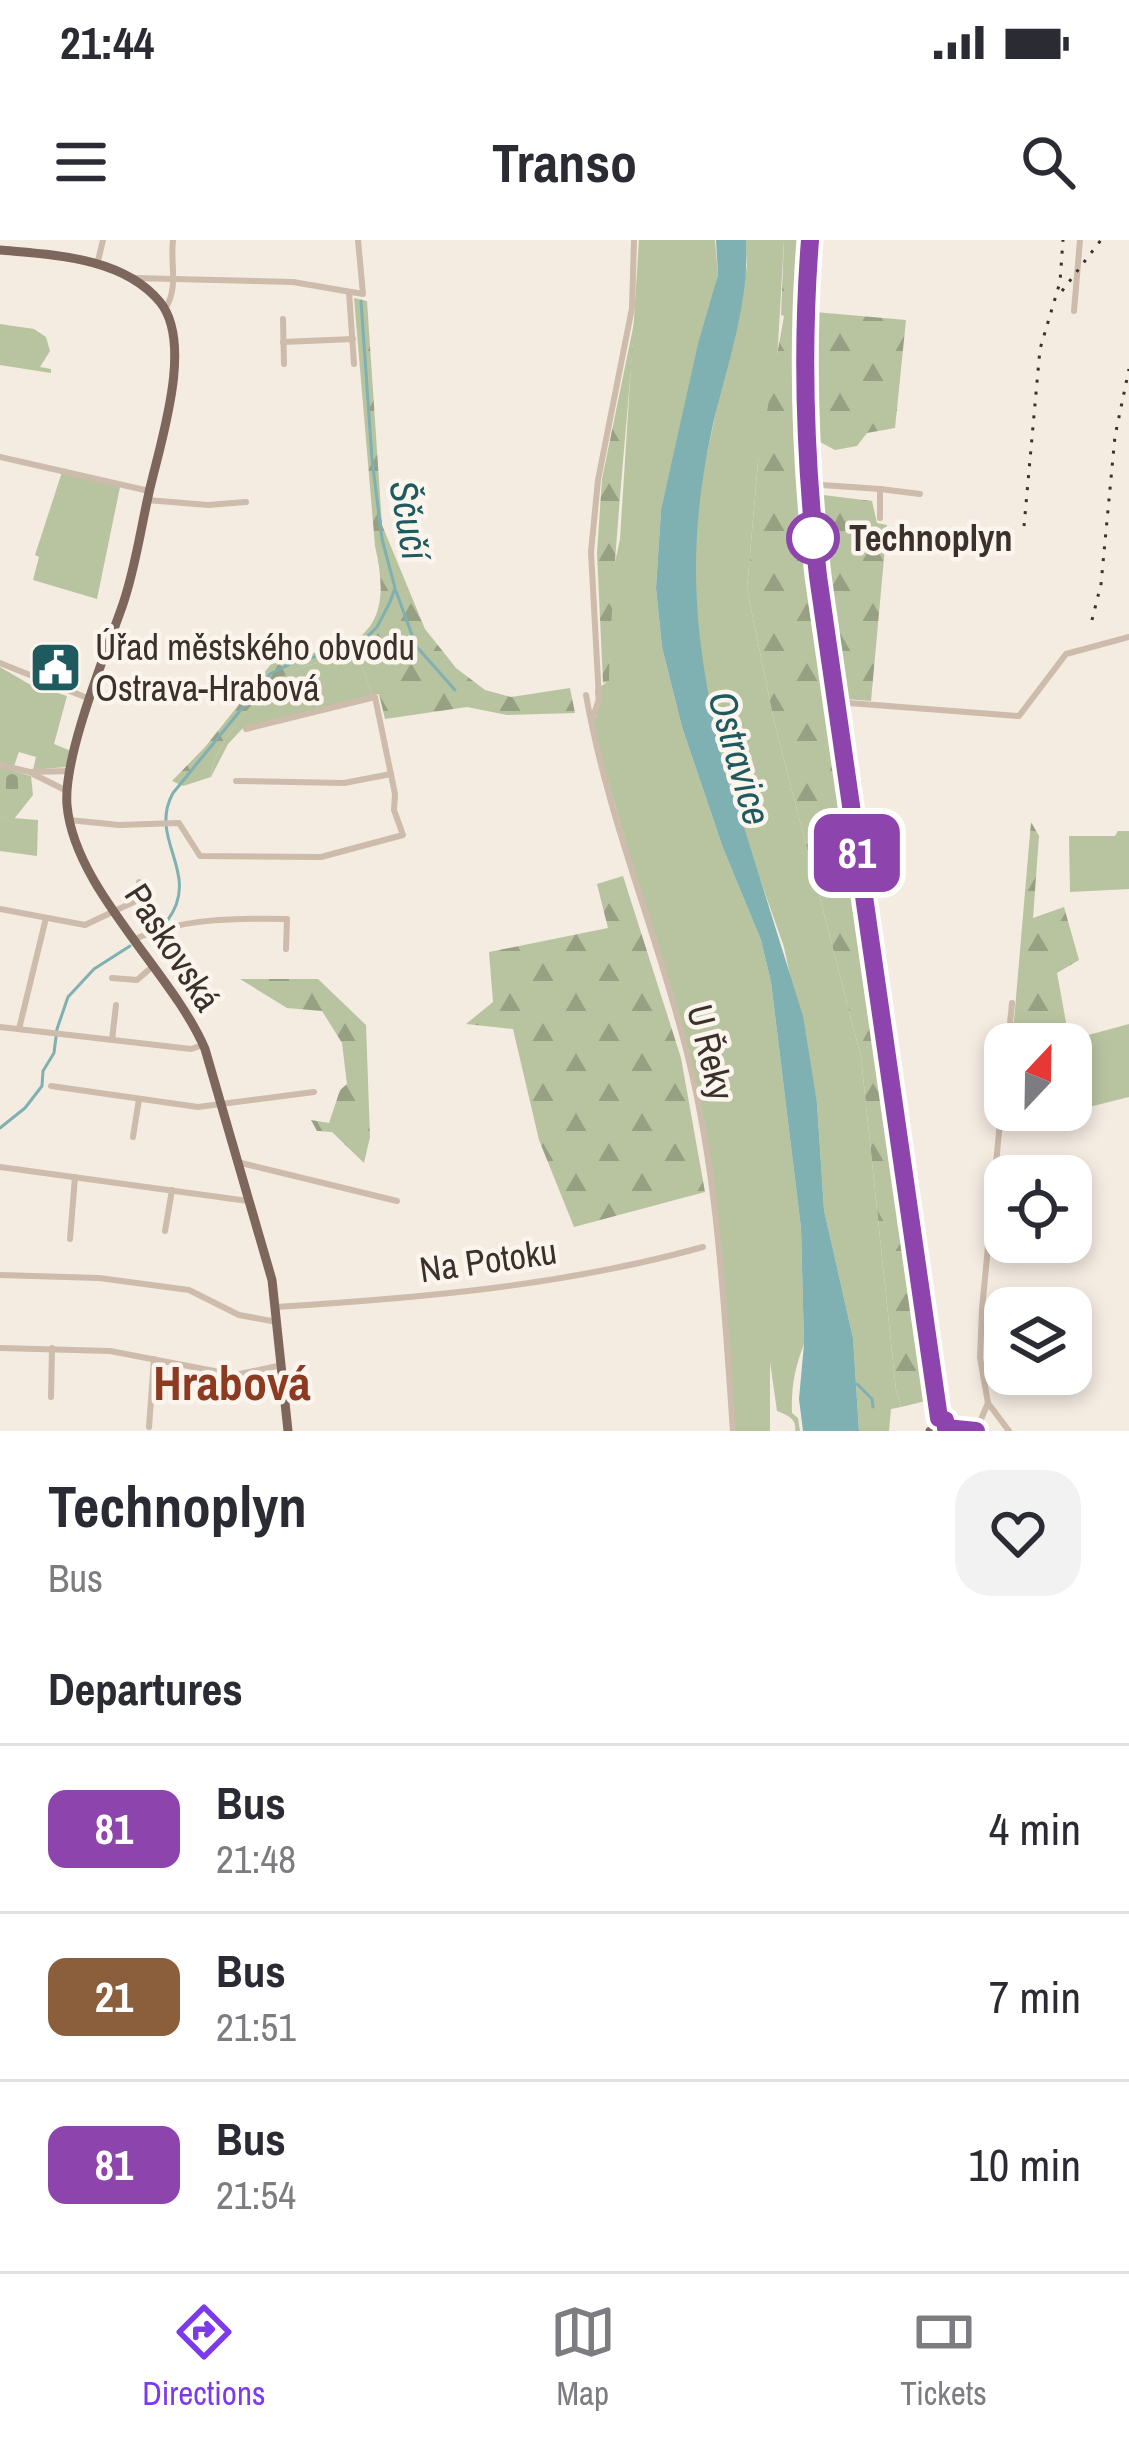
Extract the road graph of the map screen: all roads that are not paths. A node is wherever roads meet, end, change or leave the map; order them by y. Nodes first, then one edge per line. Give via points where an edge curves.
1 (30, 240) edge
2 (103, 240) edge
3 (173, 240) edge
4 (358, 240) edge
5 (634, 240) edge
6 (810, 240) edge
7 (1080, 240) edge
8 (0, 250) edge
9 (28, 253) junction
10 (98, 265) junction
11 (173, 277) junction
12 (132, 280) junction
13 (350, 292) junction
14 (165, 309) junction
15 (1074, 310) dead end
16 (283, 319) dead end
17 (353, 340) junction
18 (283, 342) junction
19 (284, 364) dead end
20 (355, 364) dead end
21 (0, 457) edge
22 (807, 484) junction
23 (880, 489) junction
24 (920, 494) dead end
25 (148, 496) junction
26 (246, 502) dead end
27 (880, 518) dead end
28 (1129, 637) edge
29 (0, 664) edge
30 (586, 695) dead end
31 (90, 699) junction
32 (836, 702) junction
33 (591, 722) junction
34 (246, 729) dead end
35 (0, 765) edge
36 (71, 771) junction
37 (30, 772) junction
38 (391, 774) junction
39 (236, 781) dead end
40 (67, 790) junction
41 (70, 820) junction
42 (139, 882) dead end
43 (0, 909) edge
44 (114, 910) junction
45 (46, 918) junction
46 (133, 940) junction
47 (286, 949) dead end
48 (152, 967) junction
49 (112, 978) dead end
50 (1012, 1003) dead end
51 (116, 1005) dead end
52 (1010, 1023) edge
53 (0, 1027) edge
54 (19, 1029) junction
55 (112, 1040) junction
56 (203, 1045) junction
57 (51, 1086) dead end
58 (314, 1092) dead end
59 (139, 1099) junction
60 (221, 1104) junction
61 (999, 1131) edge
62 (133, 1137) dead end
63 (236, 1161) junction
64 (0, 1168) edge
65 (76, 1177) junction
66 (172, 1190) junction
67 (248, 1202) junction
68 (397, 1202) dead end
69 (165, 1232) dead end
70 (70, 1238) dead end
71 (703, 1247) dead end
72 (0, 1275) edge
73 (276, 1307) junction
74 (278, 1322) junction
75 (0, 1348) edge
76 (52, 1348) junction
77 (154, 1359) junction
78 (282, 1365) junction
79 (51, 1397) dead end
80 (988, 1403) junction
81 (938, 1426) edge
82 (149, 1427) dead end
83 (288, 1431) edge
84 (733, 1431) edge
85 (976, 1431) edge
86 (1009, 1431) edge

1 - 9 street
2 - 10 street
3 - 11 street
4 - 13 street via 363,294
5 - 33 street via 632,308 591,552 599,699
6 - 22 main road
7 - 15 street
8 - 9 main road
9 - 10 main road
10 - 12 main road
11 - 12 street
11 - 13 street
11 - 14 street
12 - 14 main road
13 - 17 street
14 - 25 main road, Paskovská via 173,377
16 - 18 street
17 - 18 street
17 - 20 street
18 - 19 street
21 - 25 street
22 - 23 street
22 - 32 main road
23 - 24 street
23 - 27 street
25 - 26 street
25 - 31 main road, Paskovská
28 - 32 street via 1066,654 1019,716
29 - 31 street
30 - 33 street, U Řeky
31 - 36 main road, Paskovská
32 - 81 main road
33 - 84 street, U Řeky via 688,1057 706,1148
34 - 38 street via 375,697
35 - 37 street
36 - 37 street
36 - 40 main road, Paskovská
37 - 40 street
38 - 39 street via 330,783
38 - 41 street via 403,835 321,857 200,856 182,825
40 - 41 main road, Paskovská
41 - 44 main road, Paskovská
42 - 44 street via 142,898
43 - 45 street
44 - 45 street via 85,925
44 - 46 main road, Paskovská
45 - 54 street
46 - 47 street via 227,918 287,919
46 - 48 main road, Paskovská
48 - 49 street via 137,980
48 - 56 main road, Paskovská
50 - 52 street
51 - 55 street
53 - 54 street
54 - 55 street
55 - 56 street
56 - 60 main road, Paskovská
57 - 59 street
58 - 60 street
59 - 60 street
59 - 62 street
60 - 63 main road, Paskovská
61 - 80 street via 981,1325
63 - 67 main road, Paskovská
63 - 68 street
64 - 65 street
65 - 66 street
65 - 70 street
66 - 67 street
66 - 69 street
67 - 73 main road, Paskovská
71 - 73 street, Na Potoku via 447,1296
72 - 74 street via 189,1290 239,1315
73 - 74 main road, Paskovská
74 - 78 main road, Paskovská
75 - 76 street
76 - 77 street
76 - 79 street
77 - 78 street via 241,1375
77 - 82 street
78 - 83 main road, Paskovská
80 - 85 street
80 - 86 street
81 - 85 main road

